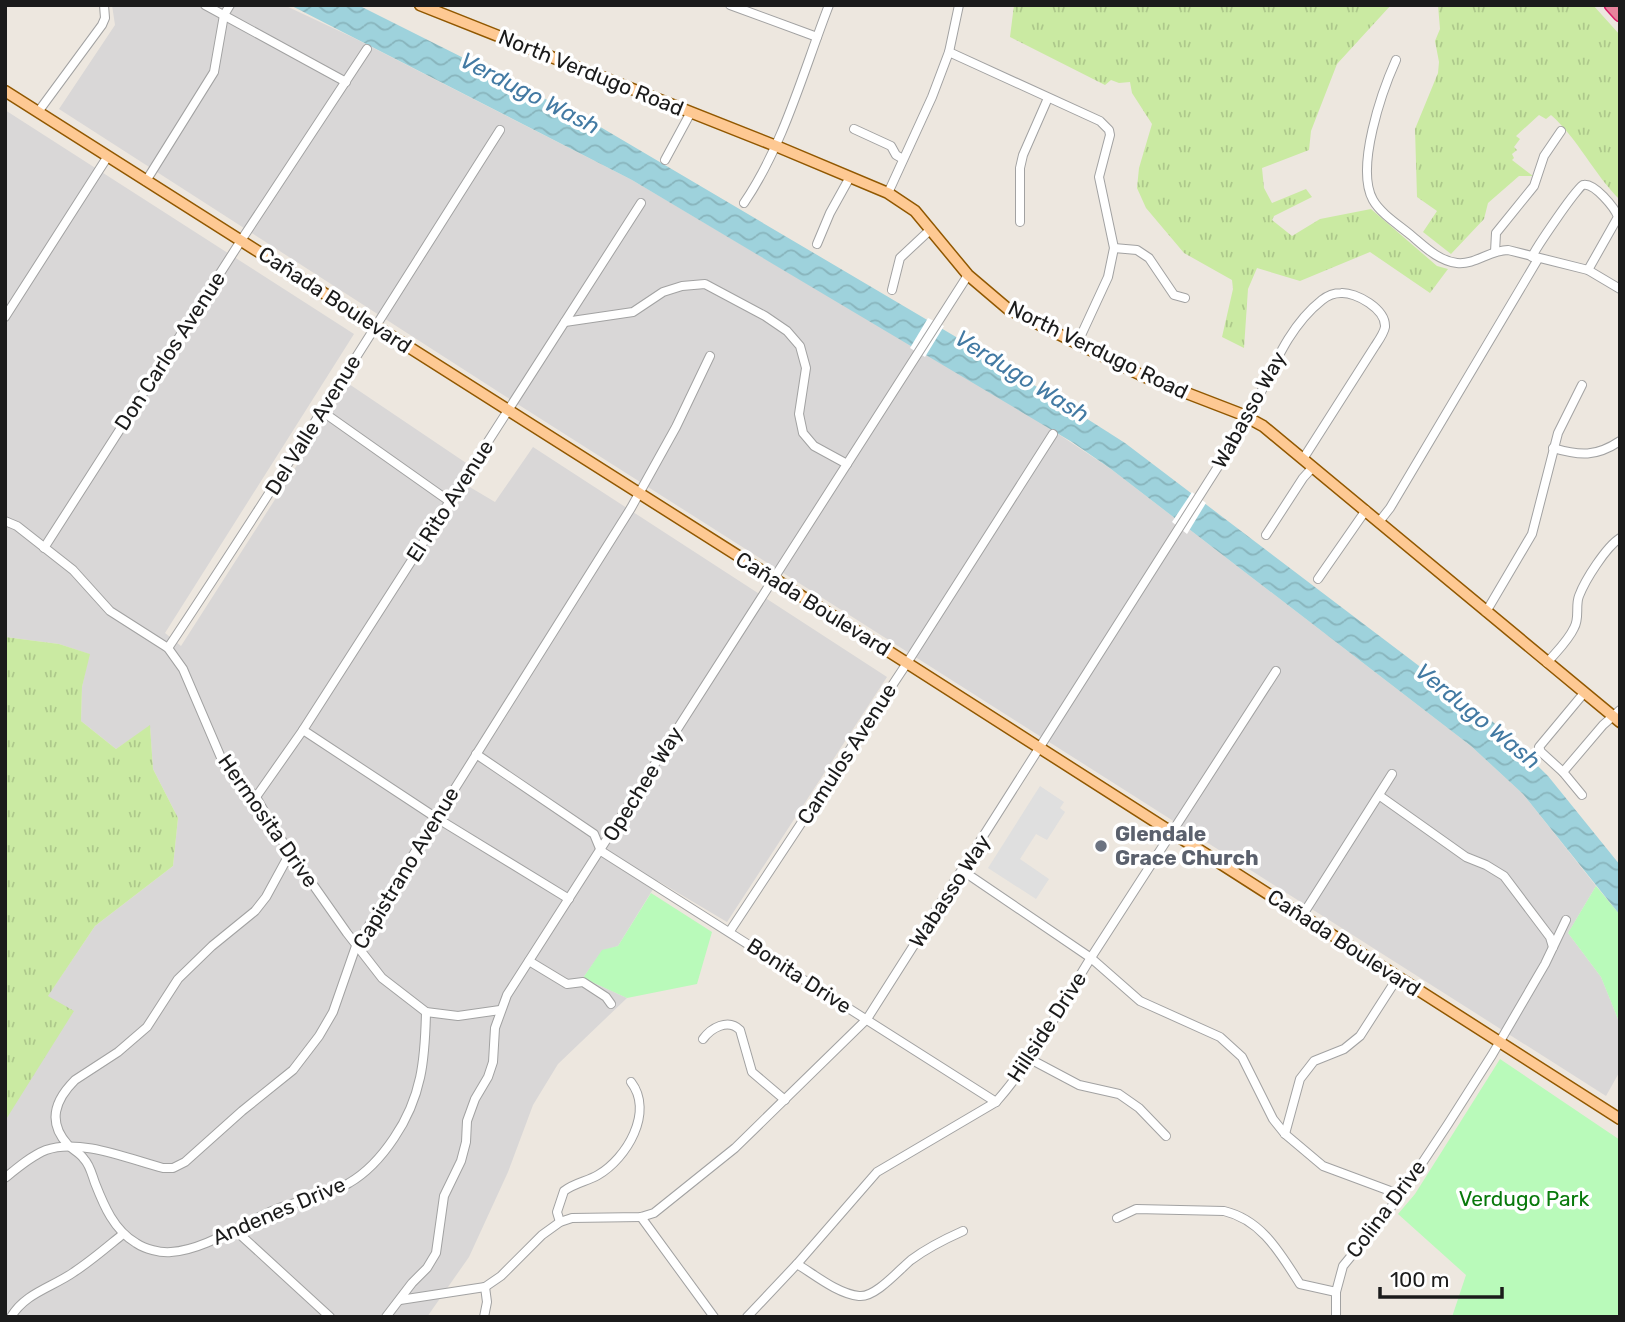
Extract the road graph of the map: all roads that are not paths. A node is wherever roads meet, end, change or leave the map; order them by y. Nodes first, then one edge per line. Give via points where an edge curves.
1 (104, 5) edge
2 (205, 5) edge
3 (230, 5) edge
4 (420, 5) edge
5 (730, 5) edge
6 (829, 5) edge
7 (959, 5) edge
8 (1611, 5) edge
9 (224, 15) junction
10 (1620, 15) edge
11 (817, 37) junction
12 (367, 49) dead end
13 (949, 52) junction
14 (1396, 61) dead end
15 (346, 82) junction
16 (5, 91) edge
17 (1048, 98) junction
18 (37, 112) junction
19 (691, 112) junction
20 (854, 129) dead end
21 (500, 130) dead end
22 (1561, 131) dead end
23 (776, 146) junction
24 (891, 146) junction
25 (909, 148) junction
26 (108, 156) junction
27 (904, 159) junction
28 (665, 160) dead end
29 (850, 177) junction
30 (146, 181) junction
31 (888, 193) junction
32 (641, 203) dead end
33 (744, 203) dead end
34 (1020, 222) dead end
35 (931, 229) junction
36 (242, 239) junction
37 (817, 244) dead end
38 (1114, 248) junction
39 (1495, 252) junction
40 (1535, 258) junction
41 (1588, 270) junction
42 (968, 275) junction
43 (1620, 289) edge
44 (892, 290) dead end
45 (1185, 298) dead end
46 (5, 317) edge
47 (565, 322) junction
48 (375, 326) junction
49 (1077, 345) junction
50 (710, 356) dead end
51 (1582, 385) dead end
52 (508, 410) junction
53 (323, 412) junction
54 (1249, 418) junction
55 (1053, 433) dead end
56 (1620, 441) edge
57 (1553, 449) junction
58 (1303, 459) junction
59 (847, 464) junction
60 (1313, 467) junction
61 (638, 492) junction
62 (449, 501) junction
63 (1366, 510) junction
64 (5, 522) edge
65 (1379, 522) junction
66 (1266, 535) dead end
67 (1620, 538) edge
68 (44, 548) junction
69 (774, 579) junction
70 (1318, 579) dead end
71 (1486, 612) junction
72 (168, 648) junction
73 (907, 663) junction
74 (1548, 663) junction
75 (1276, 671) dead end
76 (1584, 693) junction
77 (1617, 716) edge
78 (303, 730) junction
79 (1040, 749) junction
80 (476, 754) junction
81 (1563, 772) junction
82 (1392, 774) dead end
83 (1582, 795) dead end
84 (1380, 796) junction
85 (256, 797) junction
86 (435, 817) junction
87 (1172, 834) junction
88 (601, 851) junction
89 (290, 853) junction
90 (963, 871) junction
91 (569, 899) junction
92 (1302, 916) junction
93 (1566, 920) dead end
94 (730, 931) junction
95 (356, 946) junction
96 (1553, 947) junction
97 (1091, 958) junction
98 (529, 961) junction
99 (1398, 977) junction
100 (611, 1004) dead end
101 (500, 1010) junction
102 (426, 1012) junction
103 (867, 1020) junction
104 (703, 1039) dead end
105 (1499, 1042) junction
106 (1030, 1059) junction
107 (631, 1082) dead end
108 (785, 1100) junction
109 (996, 1102) junction
110 (1620, 1119) edge
111 (1285, 1134) junction
112 (1166, 1136) dead end
113 (70, 1146) junction
114 (5, 1178) edge
115 (1401, 1195) junction
116 (641, 1217) junction
117 (1117, 1218) dead end
118 (560, 1222) junction
119 (234, 1229) junction
120 (963, 1231) dead end
121 (123, 1234) junction
122 (797, 1264) junction
123 (485, 1287) junction
124 (1336, 1293) junction
125 (400, 1300) junction
126 (11, 1317) edge
127 (330, 1317) edge
128 (386, 1317) edge
129 (484, 1317) edge
130 (714, 1317) edge
131 (747, 1317) edge
132 (1336, 1317) edge

1 - 18 street via 102,25
2 - 9 street
3 - 9 street
4 - 19 main road, North Verdugo Road
5 - 11 street
6 - 11 street
7 - 13 street
8 - 10 highway
9 - 15 street
9 - 30 street via 214,72
11 - 23 street
12 - 15 street, Don Carlos Avenue
13 - 17 street
13 - 25 street
14 - 39 street via 1383,89 1370,140 1370,195 1379,208 1441,258 1465,263
15 - 36 street, Don Carlos Avenue
16 - 18 main road, Cañada Boulevard
17 - 34 street via 1020,168
17 - 38 street via 1100,121 1109,130 1098,177
18 - 26 main road, Cañada Boulevard
19 - 23 main road, North Verdugo Road
19 - 28 street
20 - 24 street
21 - 48 street, Del Valle Avenue
22 - 39 street via 1544,156 1534,186 1496,233
23 - 29 main road, North Verdugo Road
23 - 33 street
24 - 25 street
24 - 27 street
25 - 27 street
26 - 30 main road, Cañada Boulevard
26 - 46 street
27 - 31 street
29 - 31 main road, North Verdugo Road
29 - 37 street
30 - 36 main road, Cañada Boulevard
31 - 35 main road, North Verdugo Road via 915,211
32 - 47 street, El Rito Avenue
35 - 42 main road, North Verdugo Road
35 - 44 street via 900,258
36 - 48 main road, Cañada Boulevard
36 - 68 street, Don Carlos Avenue
38 - 45 street via 1137,250 1149,258 1174,295
38 - 49 street via 1108,277
39 - 40 street via 1508,250
40 - 41 street
40 - 41 street via 1535,248 1585,184 1615,209 1618,217
40 - 65 street
41 - 43 street
42 - 49 main road, North Verdugo Road via 1008,309
42 - 59 street, Opechee Way
47 - 52 street, El Rito Avenue
47 - 59 street via 633,312 663,292 705,284 765,316 800,346 806,368 799,414 803,433 814,446
48 - 52 main road, Cañada Boulevard
48 - 53 street, Del Valle Avenue
49 - 54 main road, North Verdugo Road
50 - 61 street, Capistrano Avenue
51 - 57 street
52 - 61 main road, Cañada Boulevard
52 - 62 street, El Rito Avenue
53 - 62 street
53 - 72 street, Del Valle Avenue
54 - 58 main road, North Verdugo Road
54 - 58 street, Wabasso Way via 1280,353 1303,319 1330,295 1353,295 1377,310 1385,327 1376,346
54 - 79 street, Wabasso Way
55 - 73 street, Camulos Avenue
56 - 57 street via 1602,451 1579,455
57 - 71 street via 1532,534
58 - 60 main road, North Verdugo Road
59 - 69 street, Opechee Way
60 - 63 main road, North Verdugo Road
60 - 66 street
61 - 69 main road, Cañada Boulevard
61 - 80 street, Capistrano Avenue
62 - 78 street, El Rito Avenue
63 - 65 main road, North Verdugo Road
63 - 70 street
64 - 68 street, Hermosita Drive
65 - 71 main road, North Verdugo Road
67 - 74 street via 1582,591 1574,629
68 - 72 street, Hermosita Drive via 73,570 110,611
69 - 73 main road, Cañada Boulevard
69 - 88 street, Opechee Way
71 - 74 main road, North Verdugo Road
72 - 85 street, Hermosita Drive via 183,669 225,767
73 - 79 main road, Cañada Boulevard
73 - 94 street, Camulos Avenue
74 - 76 main road, North Verdugo Road
75 - 87 street, Hillside Drive
76 - 77 main road, North Verdugo Road
76 - 81 street via 1539,747
77 - 81 street via 1602,725
78 - 85 street, El Rito Avenue
78 - 86 street
79 - 87 main road, Cañada Boulevard
79 - 90 street, Wabasso Way
80 - 86 street, Capistrano Avenue
80 - 88 street, Bonita Drive via 594,834
81 - 83 street
82 - 84 street
84 - 92 street
84 - 96 street via 1466,857 1504,876
85 - 89 street, Hermosita Drive
86 - 91 street
86 - 95 street, Capistrano Avenue
87 - 92 main road, Cañada Boulevard
87 - 97 street, Hillside Drive
88 - 91 street, Opechee Way
88 - 94 street, Bonita Drive
89 - 95 street, Hermosita Drive
89 - 113 street via 255,911 178,979 148,1027 66,1089 55,1120
90 - 97 street
90 - 103 street, Wabasso Way
91 - 98 street, Opechee Way
92 - 99 main road, Cañada Boulevard
93 - 96 street, Colina Drive
94 - 103 street, Bonita Drive
95 - 102 street, Hermosita Drive via 382,978
95 - 113 street, Capistrano Avenue via 333,1012 308,1053 185,1162 163,1168
96 - 105 street, Colina Drive
97 - 106 street, Hillside Drive
97 - 111 street via 1140,1001 1220,1037 1242,1057
98 - 100 street via 567,984 583,982
98 - 101 street, Opechee Way
99 - 105 main road, Cañada Boulevard
99 - 111 street via 1360,1036 1344,1049 1314,1061 1300,1079
101 - 102 street via 458,1016
101 - 125 street, Opechee Way via 488,1077 475,1099 461,1161 444,1196 436,1253
102 - 119 street, Andenes Drive via 421,1081 396,1136 383,1153 347,1184
103 - 108 street, Wabasso Way
103 - 109 street, Bonita Drive
104 - 108 street via 709,1030 735,1025 752,1072
105 - 110 main road, Cañada Boulevard
105 - 115 street, Colina Drive
106 - 109 street, Hillside Drive
106 - 112 street via 1079,1085 1119,1094
107 - 118 street via 640,1099 639,1124 607,1168 564,1191 557,1212
108 - 116 street, Wabasso Way via 735,1149 654,1213
109 - 122 street, Hillside Drive via 877,1172
111 - 115 street via 1323,1166
113 - 114 street, Capistrano Avenue via 46,1150
113 - 121 street, Andenes Drive via 87,1163 111,1219
115 - 124 street, Colina Drive via 1350,1256
116 - 118 street via 586,1216
116 - 130 street
117 - 124 street via 1136,1209 1237,1214 1274,1244 1300,1284
118 - 123 street
119 - 121 street, Andenes Drive via 172,1252 137,1245
119 - 127 street
120 - 122 street via 912,1260 863,1297 849,1294
121 - 126 street via 75,1272 30,1296
122 - 131 street, Hillside Drive
123 - 125 street
123 - 129 street
124 - 132 street, Colina Drive
125 - 128 street, Opechee Way

